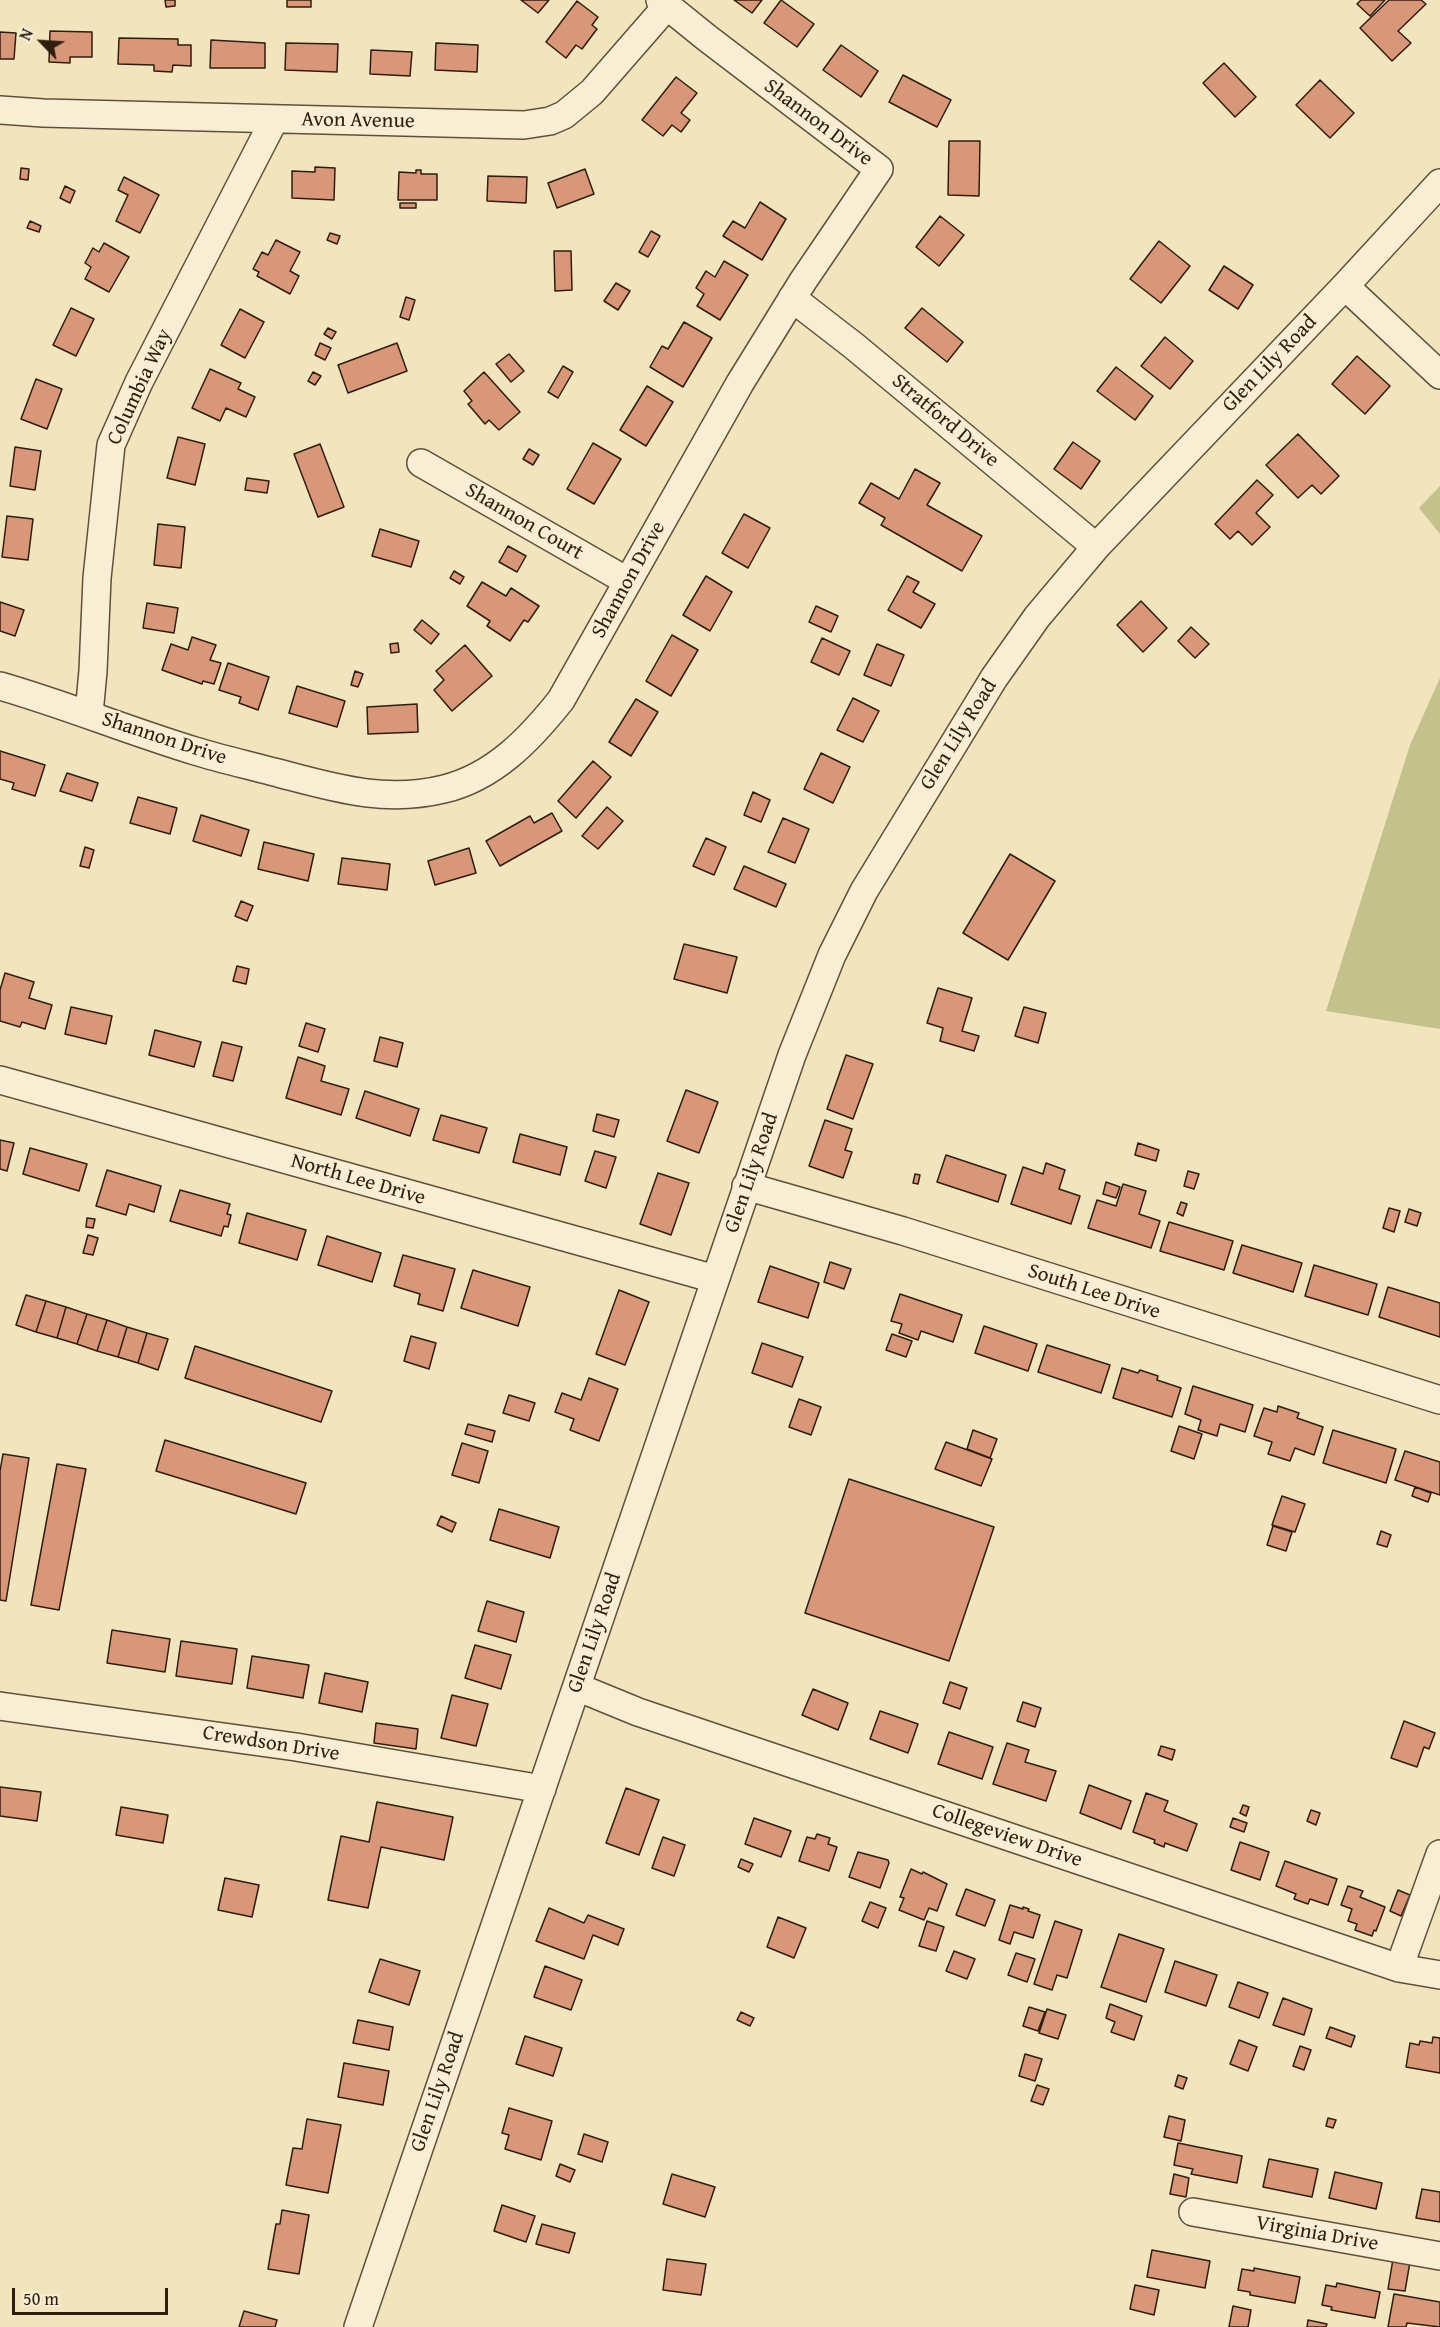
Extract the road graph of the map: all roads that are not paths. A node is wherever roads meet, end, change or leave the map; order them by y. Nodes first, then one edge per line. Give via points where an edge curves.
1 (663, 3) edge
2 (0, 110) edge
3 (274, 120) junction
4 (1440, 183) edge
5 (1345, 286) junction
6 (792, 298) junction
7 (1440, 375) edge
8 (422, 463) dead end
9 (1096, 547) junction
10 (627, 581) junction
11 (0, 686) edge
12 (89, 714) junction
13 (0, 1080) edge
14 (747, 1186) junction
15 (715, 1279) junction
16 (1440, 1400) edge
17 (577, 1688) junction
18 (0, 1706) edge
19 (542, 1789) junction
20 (1440, 1854) edge
21 (1399, 1968) junction
22 (1440, 1974) edge
23 (1193, 2212) dead end
24 (1440, 2256) edge
25 (358, 2327) edge

1 - 3 street, Avon Avenue via 592,92 564,115 550,121 524,125
1 - 6 street, Shannon Drive via 879,169
2 - 3 street, Avon Avenue
3 - 12 street, Columbia Way via 139,382 111,445 97,578
4 - 5 street, Glen Lily Road
5 - 7 street
5 - 9 street, Glen Lily Road
6 - 9 street, Stratford Drive
6 - 10 street, Shannon Drive
8 - 10 street, Shannon Court
9 - 14 street, Glen Lily Road via 1037,617 994,678 864,891 829,962 792,1055
10 - 12 street, Shannon Drive via 561,700 540,728 504,760 476,777 444,789 396,796 334,788 195,751
11 - 12 street, Shannon Drive
13 - 15 street, North Lee Drive
14 - 15 street, Glen Lily Road
14 - 16 street, South Lee Drive via 903,1231
15 - 17 street, Glen Lily Road
17 - 19 street, Glen Lily Road
17 - 21 street, Collegeview Drive
18 - 19 street, Crewdson Drive via 285,1745
19 - 25 street, Glen Lily Road
20 - 21 street
21 - 22 street, Collegeview Drive
23 - 24 street, Virginia Drive

